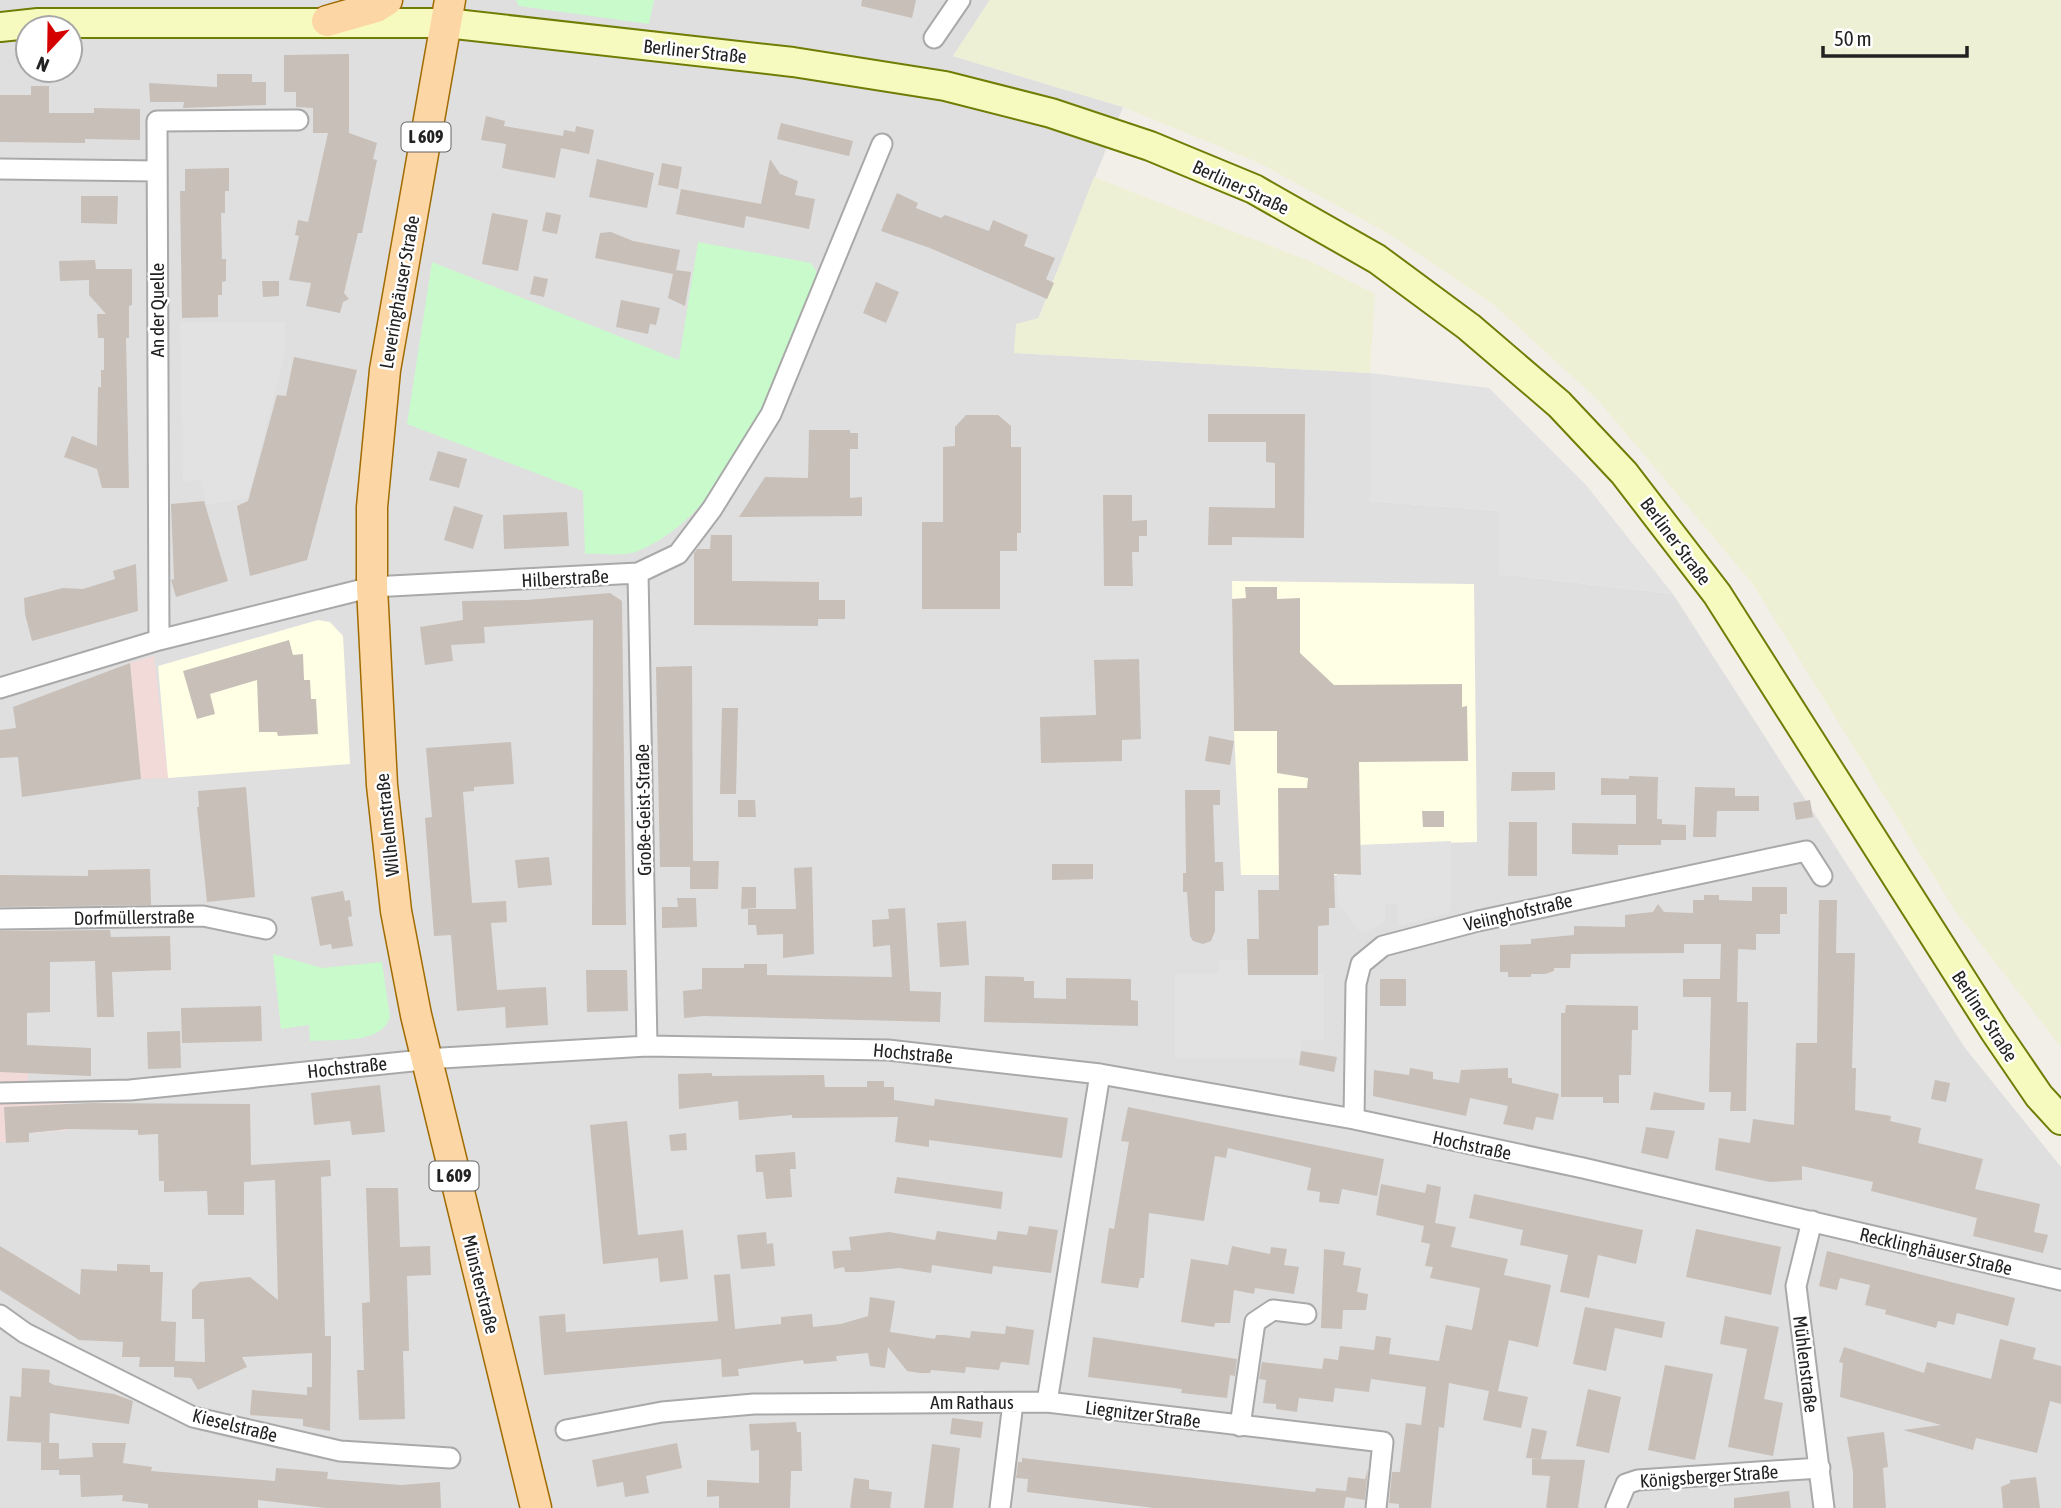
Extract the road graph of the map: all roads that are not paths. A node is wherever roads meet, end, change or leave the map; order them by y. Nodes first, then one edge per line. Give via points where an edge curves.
1 (387, 0) edge
2 (960, 0) edge
3 (448, 11) edge
4 (327, 21) junction
5 (0, 27) edge
6 (934, 38) dead end
7 (298, 120) dead end
8 (882, 144) dead end
9 (0, 169) edge
10 (156, 171) junction
11 (638, 573) junction
12 (372, 587) junction
13 (159, 640) junction
14 (0, 688) edge
15 (1822, 876) dead end
16 (0, 919) edge
17 (266, 929) dead end
18 (647, 1046) junction
19 (426, 1060) junction
20 (1100, 1074) junction
21 (0, 1093) edge
22 (1354, 1119) junction
23 (2061, 1120) edge
24 (1812, 1221) junction
25 (2061, 1280) edge
26 (1306, 1314) dead end
27 (0, 1315) edge
28 (1047, 1402) junction
29 (1013, 1403) junction
30 (1240, 1426) junction
31 (566, 1430) dead end
32 (450, 1458) dead end
33 (1819, 1468) junction
34 (536, 1508) edge
35 (1000, 1508) edge
36 (1376, 1508) edge
37 (1616, 1508) edge
38 (1824, 1508) edge

1 - 4 main road
2 - 6 street
3 - 4 main road, Berliner Straße
3 - 12 main road, Leveringhäuser Straße / L 609 via 385,370 372,507
3 - 23 main road, Berliner Straße via 958,89 1051,113 1150,146 1254,189 1377,259 1469,327 1559,404 1624,473 1681,544 1994,1030
4 - 5 main road, Berliner Straße
7 - 10 street, An der Quelle via 157,121
8 - 11 street, Hilberstraße via 771,414 678,554
9 - 10 street
10 - 13 street, An der Quelle
11 - 12 street, Hilberstraße
11 - 18 street, Große-Geist-Straße
12 - 13 street, Hilberstraße
12 - 19 main road, Wilhelmstraße / L 609 via 387,834 396,911
13 - 14 street, Hilberstraße
15 - 22 street, Veiinghofstraße via 1806,851 1478,920 1383,946 1361,964 1356,984
16 - 17 street, Dorfmüllerstraße via 203,916
18 - 19 street, Hochstraße
18 - 20 street, Hochstraße via 888,1050
19 - 21 street, Hochstraße via 130,1090
19 - 34 main road, Münsterstraße / L 609
20 - 22 street, Hochstraße
20 - 28 street
22 - 24 street, Hochstraße
24 - 25 street, Recklinghäuser Straße
24 - 33 street, Mühlenstraße via 1796,1286
26 - 30 street via 1273,1310 1255,1322
27 - 32 street, Kieselstraße via 25,1333 193,1417 340,1451
28 - 29 street, Am Rathaus
28 - 30 street, Liegnitzer Straße
29 - 31 street, Am Rathaus via 754,1404 662,1412
29 - 35 street
30 - 36 street, Liegnitzer Straße via 1383,1442
33 - 37 street, Königsberger Straße via 1638,1480 1626,1484
33 - 38 street, Mühlenstraße

